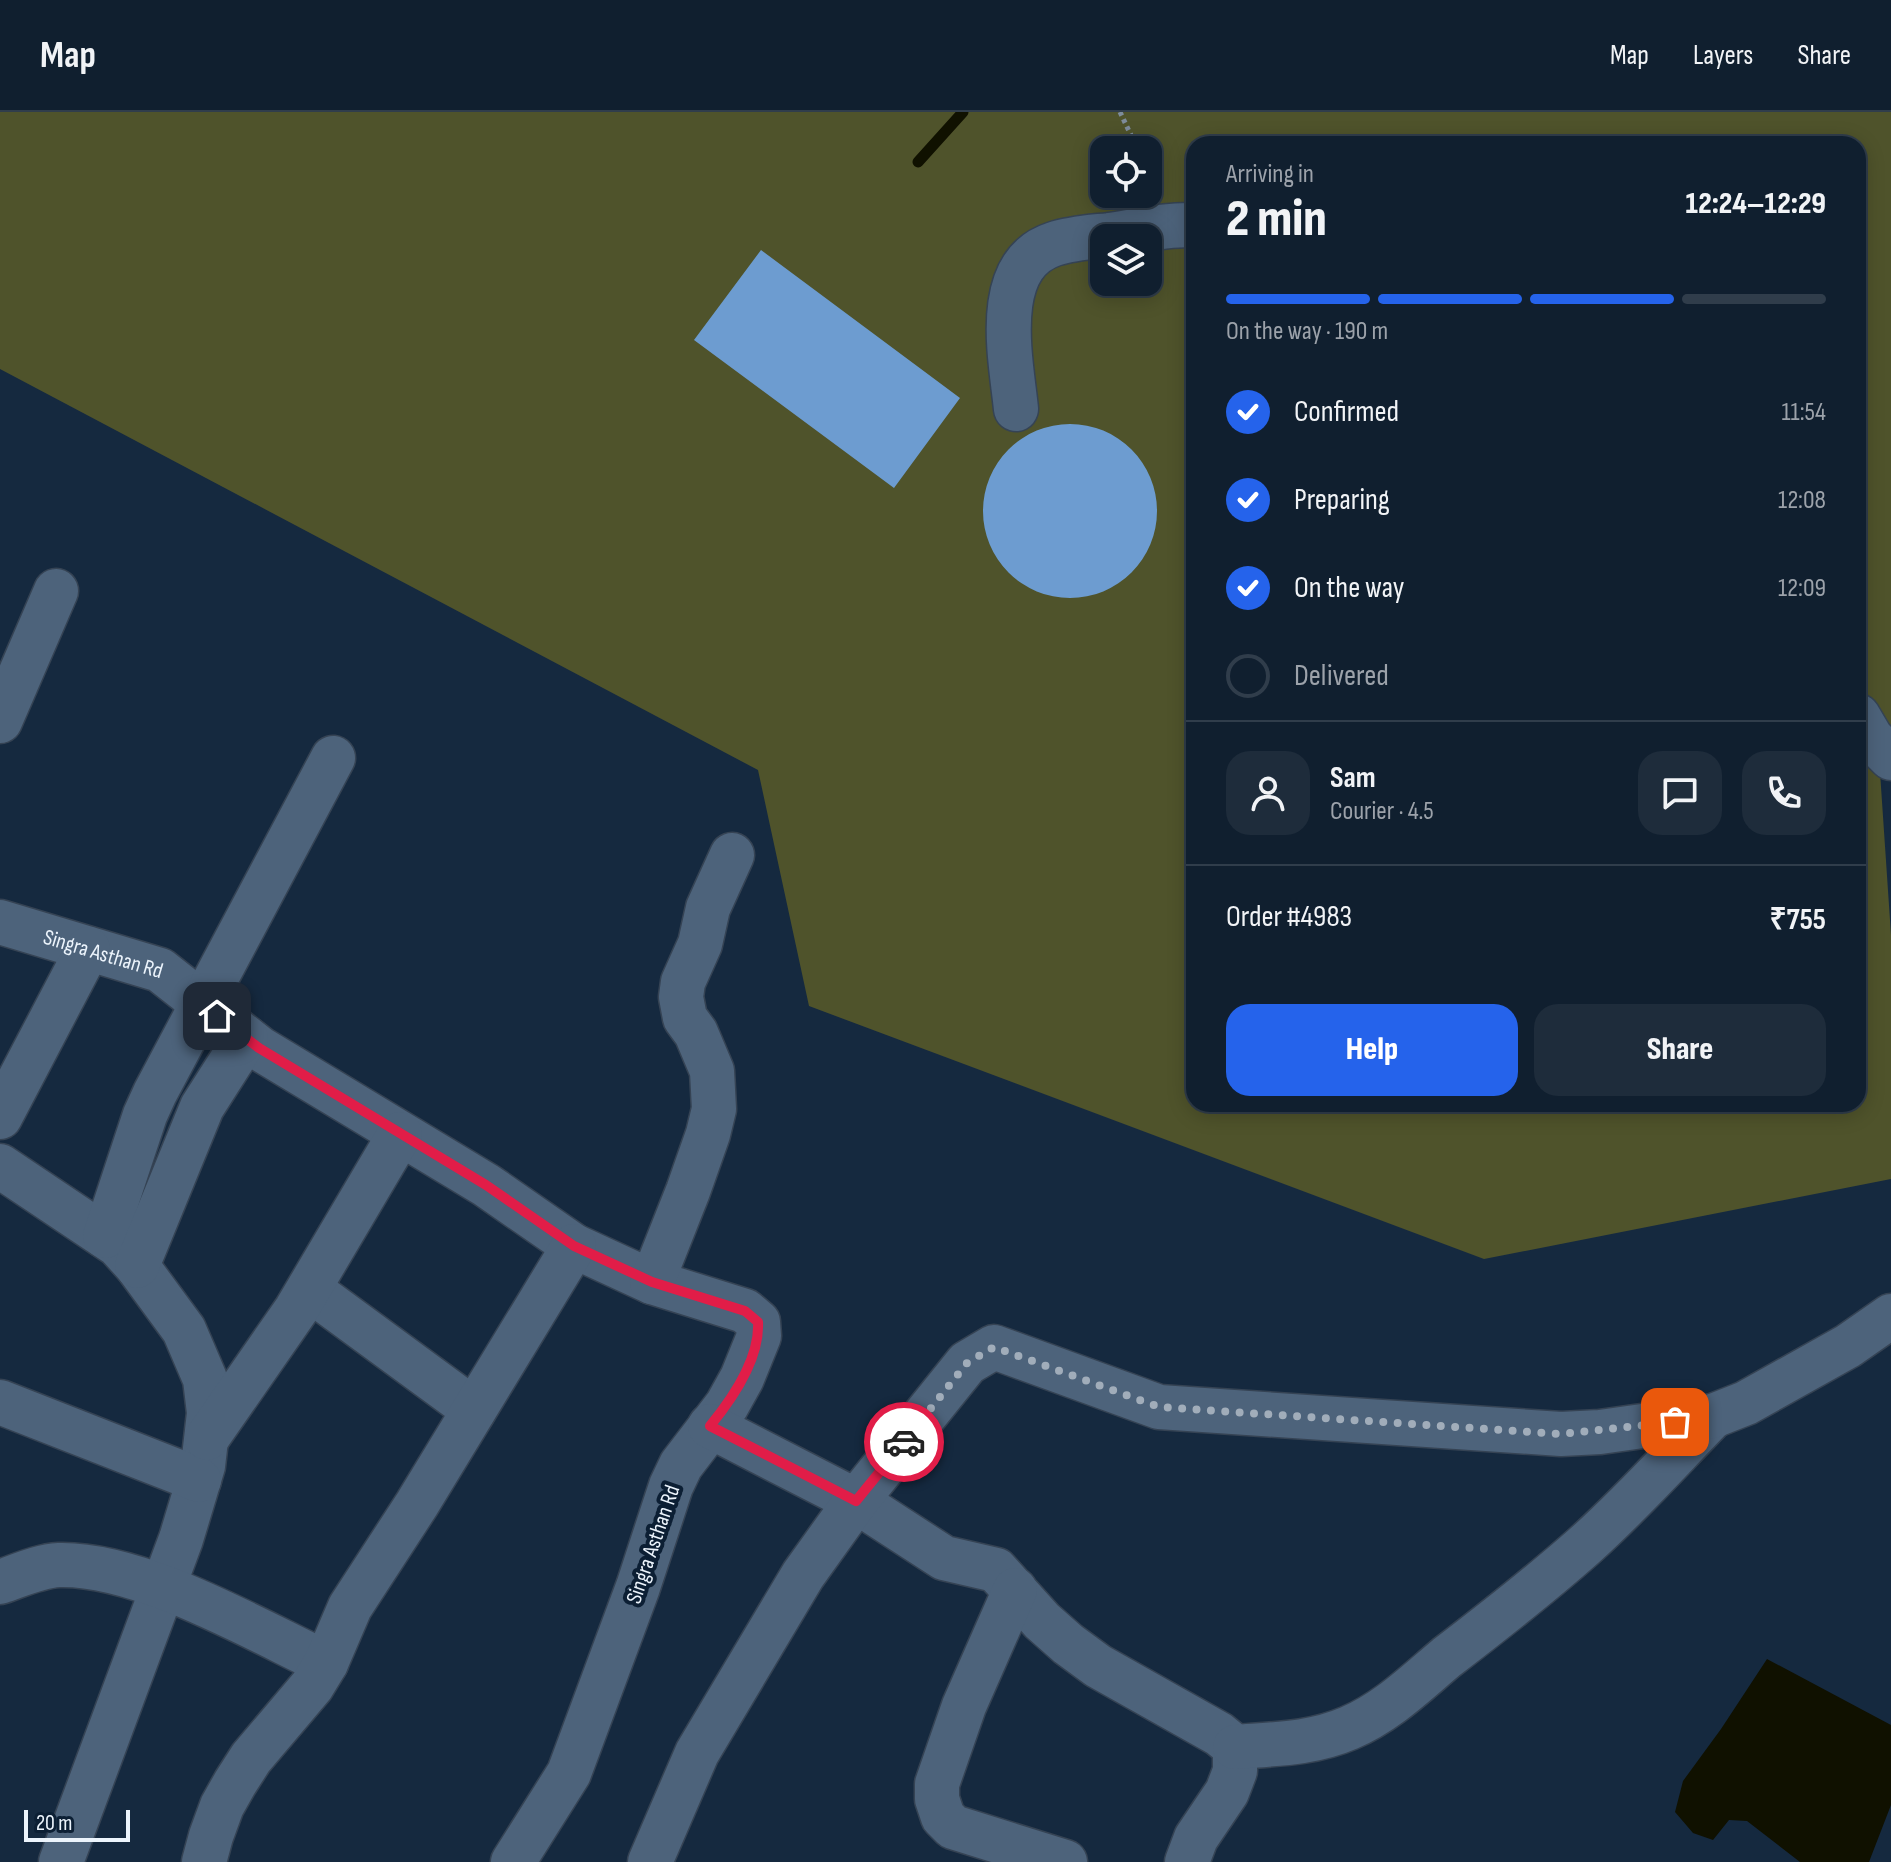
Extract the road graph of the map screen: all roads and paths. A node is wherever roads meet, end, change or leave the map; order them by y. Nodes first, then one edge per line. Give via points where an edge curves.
1 (1120, 112) edge
2 (1131, 136) edge
3 (1186, 225) edge
4 (1016, 409) dead end
5 (56, 591) dead end
6 (0, 721) edge
7 (1866, 730) edge
8 (333, 758) dead end
9 (1891, 758) edge
10 (732, 855) dead end
11 (1, 926) edge
12 (88, 949) junction
13 (202, 1004) junction
14 (246, 1038) junction
15 (0, 1117) edge
16 (400, 1134) junction
17 (0, 1166) edge
18 (105, 1236) junction
19 (574, 1246) junction
20 (137, 1266) junction
21 (652, 1282) junction
22 (309, 1289) junction
23 (1891, 1316) edge
24 (0, 1402) edge
25 (474, 1410) junction
26 (1713, 1416) junction
27 (710, 1426) junction
28 (207, 1438) junction
29 (199, 1480) junction
30 (856, 1501) junction
31 (0, 1582) edge
32 (164, 1587) junction
33 (1015, 1590) junction
34 (326, 1663) junction
35 (1235, 1747) junction
36 (61, 1862) edge
37 (204, 1862) edge
38 (513, 1862) edge
39 (650, 1862) edge
40 (1065, 1862) edge
41 (1187, 1862) edge

1 - 2 path
3 - 4 street via 1052,245 1027,263 1011,297 1008,332
5 - 6 street
7 - 9 street
8 - 13 street
10 - 21 street via 713,892 681,997 685,1018 712,1071 714,1109
11 - 12 street, Singra Asthan Rd
12 - 13 street, Singra Asthan Rd via 160,970
12 - 15 street
13 - 14 street, Singra Asthan Rd
13 - 18 street via 145,1115
14 - 16 street, Singra Asthan Rd
14 - 20 street via 202,1107
16 - 19 street, Singra Asthan Rd
16 - 22 street
17 - 18 street
18 - 20 street
19 - 21 street, Singra Asthan Rd
19 - 25 street
20 - 28 street via 184,1330 205,1379
21 - 27 street, Singra Asthan Rd via 735,1307 758,1322 759,1336 742,1378
22 - 25 street
22 - 28 street
23 - 26 street via 1848,1346
24 - 29 street
25 - 34 street via 350,1607
26 - 30 street via 1561,1434 1159,1407 994,1347 967,1363
26 - 35 street via 1587,1544 1380,1711 1312,1740
27 - 30 street
27 - 38 street, Singra Asthan Rd via 671,1486 569,1773
28 - 29 street
29 - 32 street
30 - 33 street via 944,1558 996,1570
30 - 39 street via 803,1575 697,1753
31 - 32 street via 55,1565 83,1566
32 - 34 street
32 - 36 street
33 - 35 street via 1042,1621 1098,1666
33 - 40 street via 953,1737 937,1799 953,1827
34 - 37 street via 235,1783
35 - 41 street via 1235,1771 1227,1792 1211,1811

